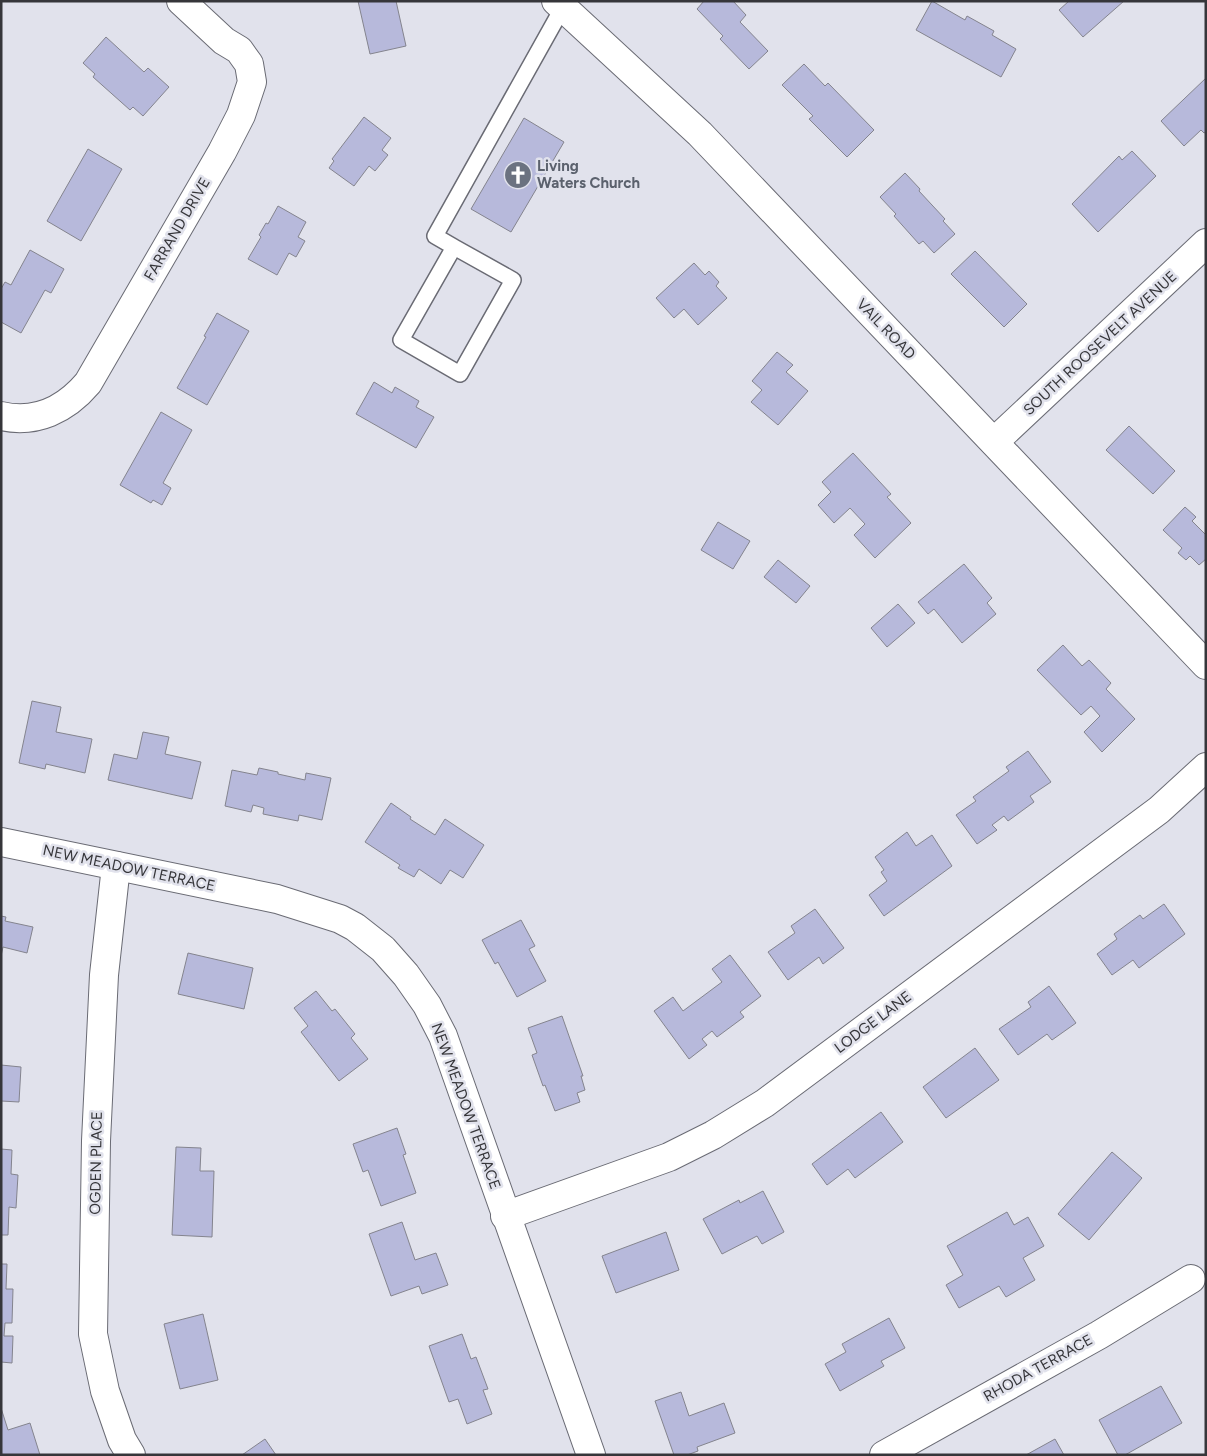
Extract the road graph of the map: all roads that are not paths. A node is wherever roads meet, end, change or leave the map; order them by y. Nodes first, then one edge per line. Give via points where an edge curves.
1 (181, 1) edge
2 (560, 4) edge
3 (1206, 243) edge
4 (454, 248) junction
5 (1, 416) edge
6 (994, 442) junction
7 (1206, 665) edge
8 (1206, 767) edge
9 (1, 842) edge
10 (116, 866) junction
11 (506, 1216) junction
12 (1191, 1279) dead end
13 (131, 1455) edge
14 (590, 1455) edge
15 (884, 1455) edge

1 - 5 street, FARRAND DRIVE via 224,41 240,50 249,64 252,82 241,115 88,383 76,396 46,414 11,419
2 - 4 lane via 434,236
2 - 6 street, VAIL ROAD via 700,134
3 - 6 street, SOUTH ROOSEVELT AVENUE
4 - 4 lane via 401,340 460,374 513,280
6 - 7 street, VAIL ROAD
8 - 11 street, LODGE LANE via 1159,810 765,1103 669,1158
9 - 10 street, NEW MEADOW TERRACE
10 - 11 street, NEW MEADOW TERRACE via 277,899 340,919 383,949 422,997 443,1036
10 - 13 street, OGDEN PLACE via 104,975 97,1112 93,1334 105,1391 122,1440
11 - 14 street, NEW MEADOW TERRACE
12 - 15 street, RHODA TERRACE

